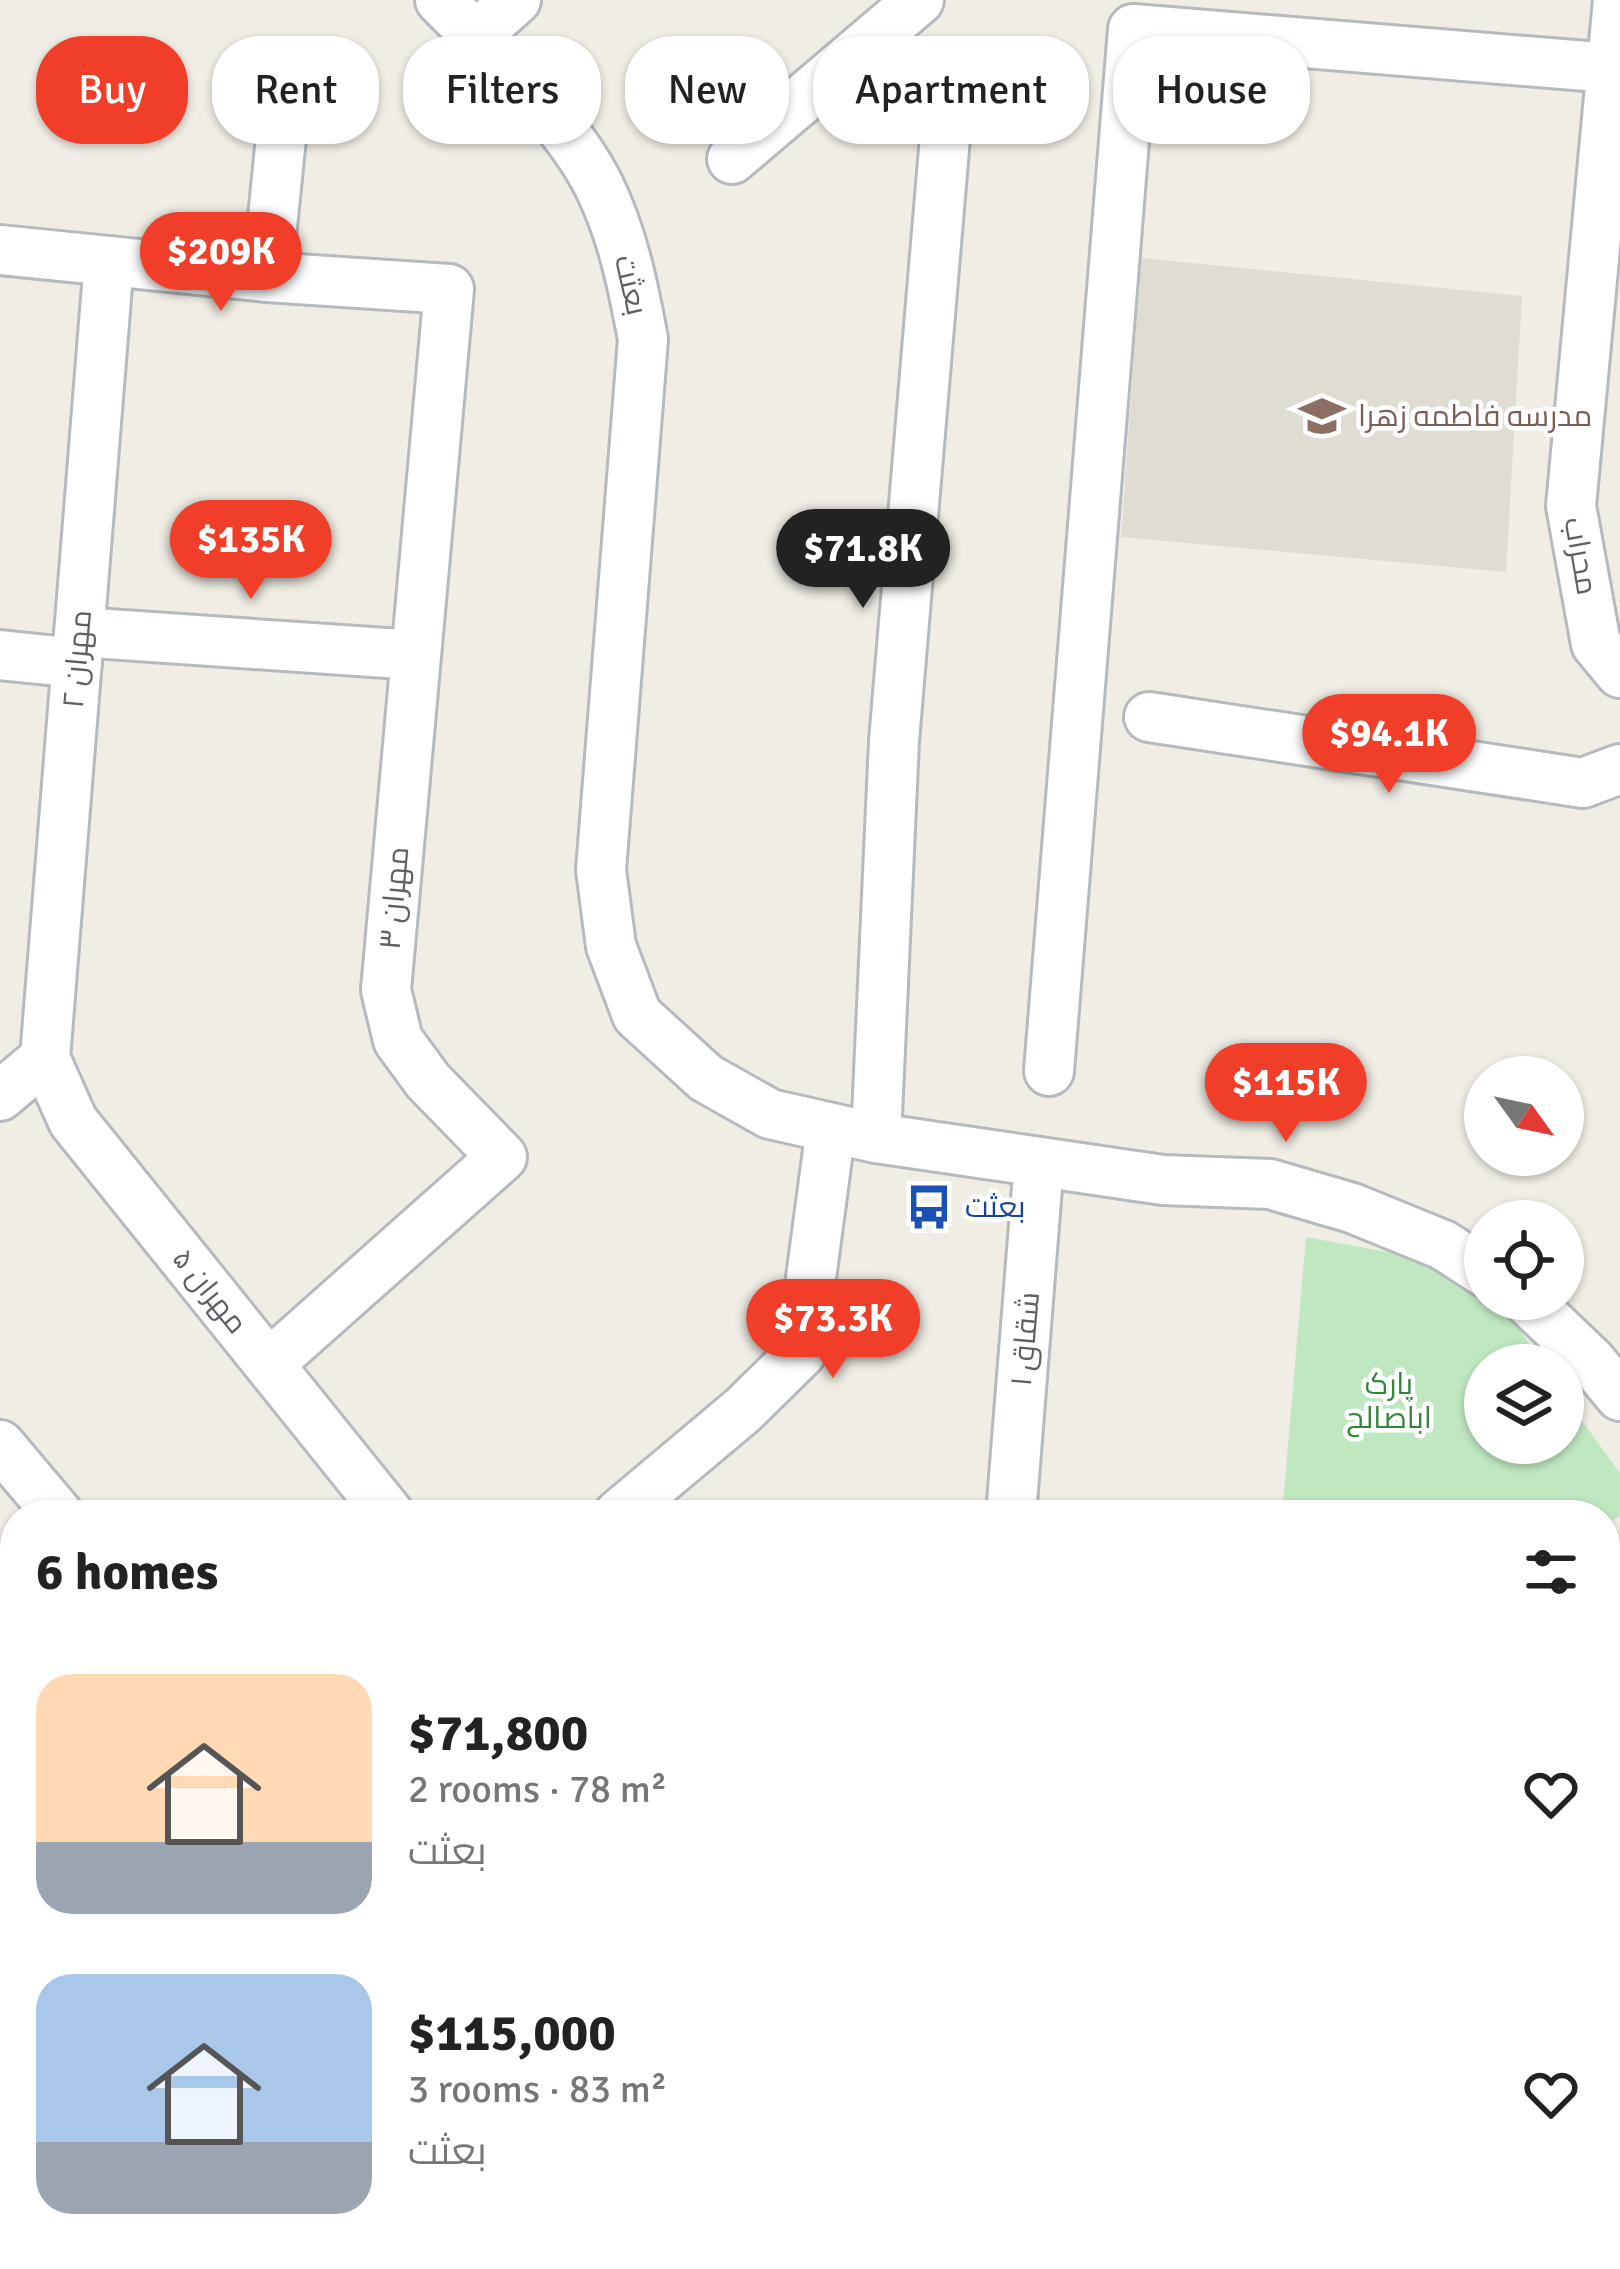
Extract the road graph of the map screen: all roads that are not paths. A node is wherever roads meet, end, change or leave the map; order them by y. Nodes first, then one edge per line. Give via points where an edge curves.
1 (440, 0) edge
2 (516, 0) edge
3 (919, 0) edge
4 (1618, 0) edge
5 (1279, 20) edge
6 (476, 36) joint
7 (1611, 68) junction
8 (280, 144) edge
9 (570, 144) edge
10 (945, 144) edge
11 (732, 159) dead end
12 (0, 250) edge
13 (109, 261) junction
14 (267, 277) junction
15 (78, 648) junction
16 (0, 655) edge
17 (416, 656) junction
18 (1620, 674) edge
19 (1149, 717) dead end
20 (1620, 769) edge
21 (45, 1058) junction
22 (1048, 1071) dead end
23 (0, 1096) edge
24 (854, 1133) junction
25 (1039, 1162) junction
26 (1464, 1260) edge
27 (1548, 1320) edge
28 (269, 1364) junction
29 (1620, 1396) edge
30 (0, 1445) edge
31 (46, 1500) edge
32 (378, 1500) edge
33 (637, 1500) edge
34 (1011, 1500) edge

1 - 6 street, بعثت
2 - 6 street
3 - 11 street
4 - 7 street, محراب
5 - 7 street
5 - 22 street via 1132,29
7 - 18 street, محراب via 1571,506 1596,644
8 - 14 street
9 - 24 street, بعثت via 598,183 628,259 643,339 601,871 611,946 637,1015 706,1078 770,1114
10 - 24 street
12 - 13 street
13 - 14 street
13 - 15 street, مهران ۲
14 - 17 street, مهران ۳ via 449,289
15 - 16 street
15 - 17 street
15 - 21 street, مهران ۲
17 - 28 street, مهران ۳ via 386,990 398,1040 502,1157
19 - 20 street via 1583,783
21 - 23 street
21 - 28 street, مهران ۵ via 73,1121
24 - 25 street, بعثت
24 - 33 street via 801,1354
25 - 26 street, بعثت via 1163,1180 1270,1184 1352,1208
25 - 34 street, شقاق ۱
27 - 29 street
28 - 32 street, مهران ۵
30 - 31 street

